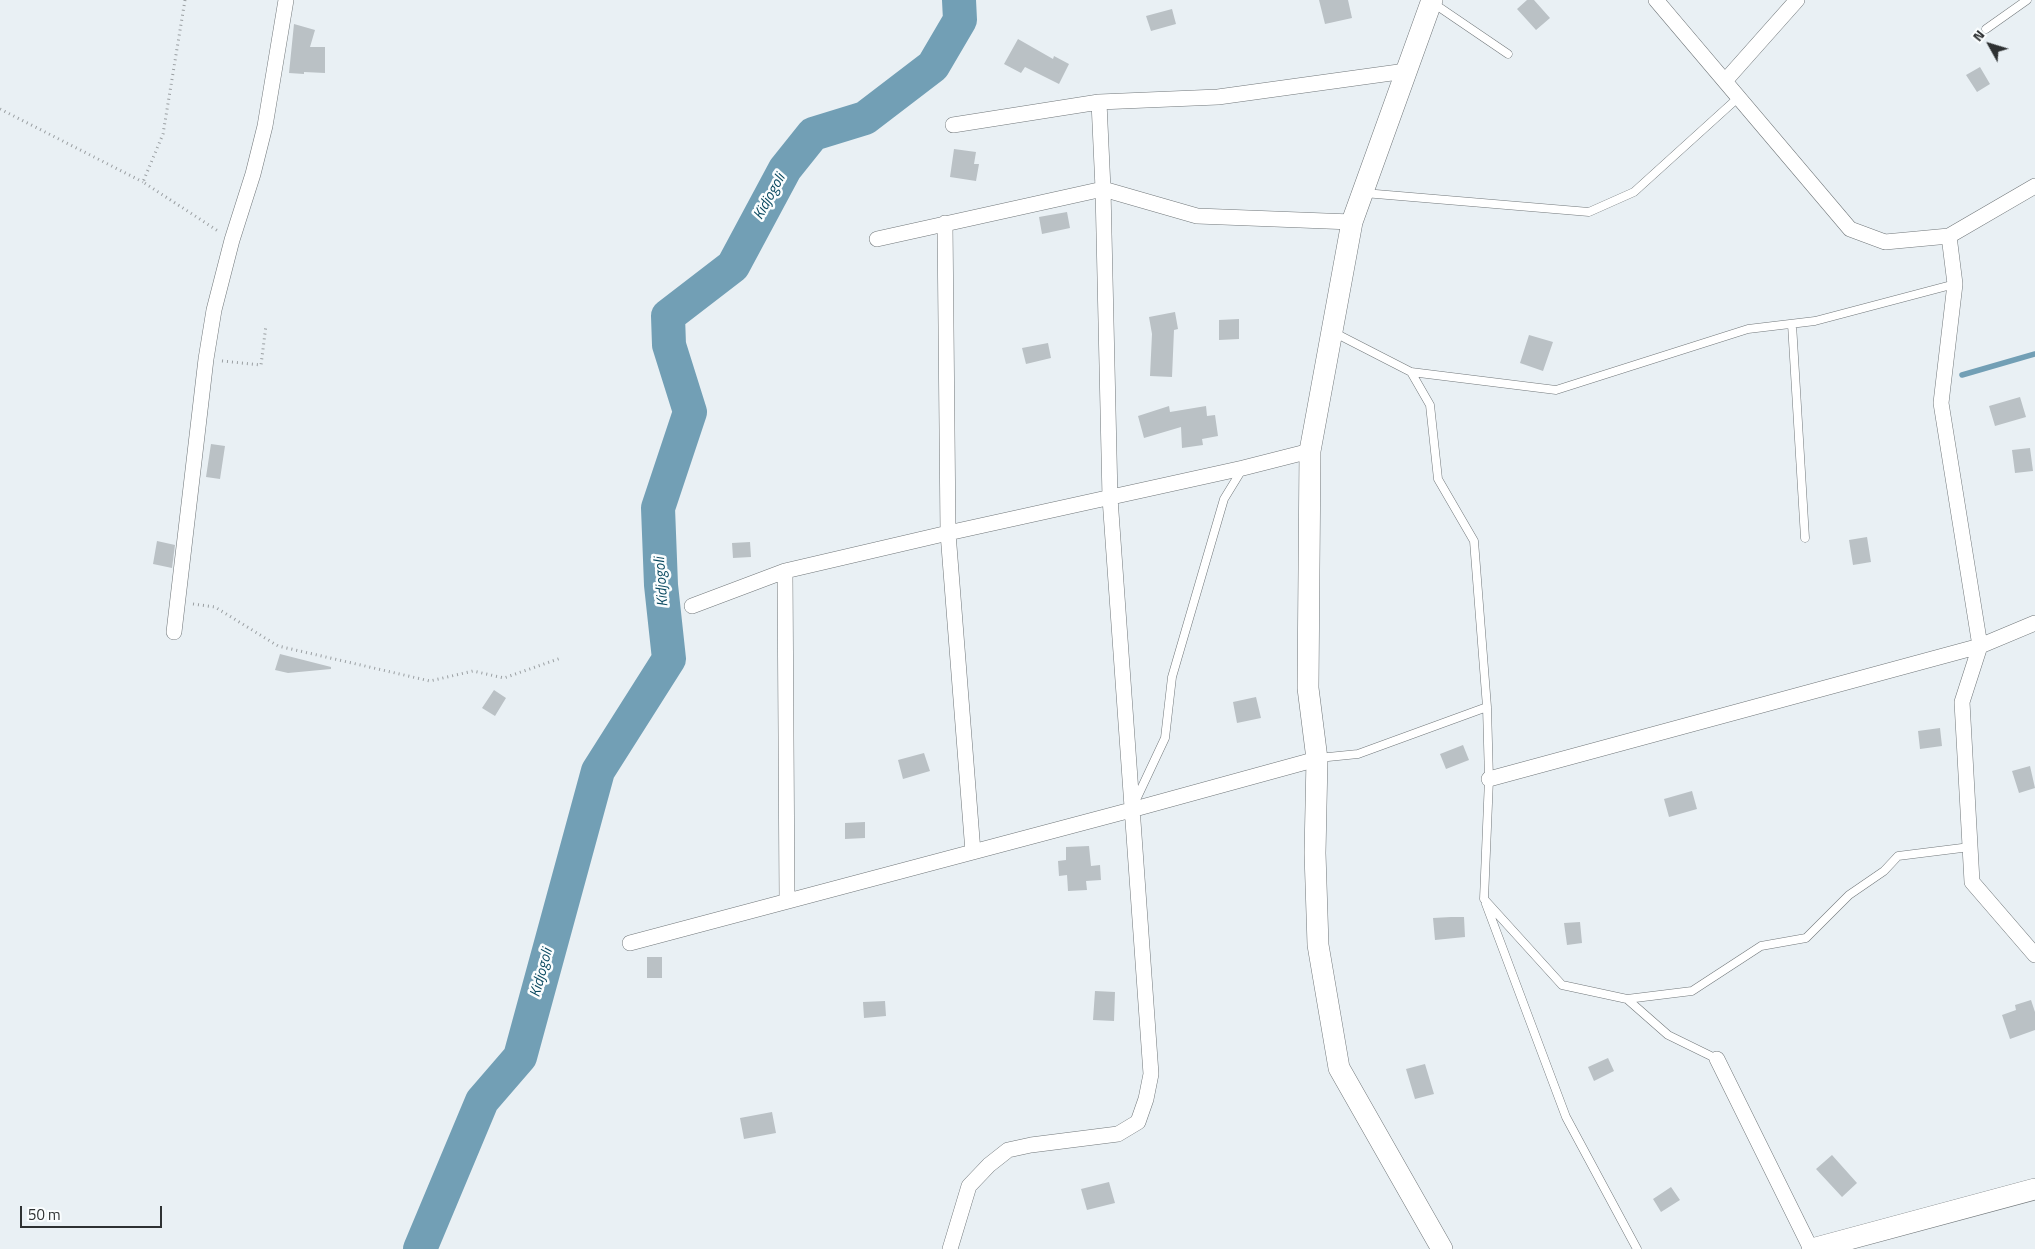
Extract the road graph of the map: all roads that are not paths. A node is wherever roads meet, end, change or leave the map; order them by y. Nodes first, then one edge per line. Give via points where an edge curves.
1 (286, 0) edge
2 (1656, 0) edge
3 (1797, 0) edge
4 (2027, 0) edge
5 (1432, 1) edge
6 (1986, 29) dead end
7 (1508, 54) dead end
8 (1406, 71) junction
9 (1725, 81) junction
10 (1740, 96) junction
11 (1099, 102) junction
12 (953, 125) dead end
13 (2035, 186) edge
14 (1104, 188) junction
15 (1362, 193) junction
16 (1352, 222) junction
17 (945, 223) junction
18 (1949, 236) junction
19 (877, 238) dead end
20 (1955, 284) junction
21 (1792, 324) junction
22 (1332, 332) junction
23 (1411, 372) junction
24 (1310, 451) junction
25 (1243, 468) junction
26 (1110, 498) junction
27 (948, 533) junction
28 (1805, 538) dead end
29 (785, 571) junction
30 (692, 606) dead end
31 (2035, 623) edge
32 (174, 632) dead end
33 (1980, 646) junction
34 (1487, 707) junction
35 (1317, 758) junction
36 (1489, 779) junction
37 (1131, 810) junction
38 (1970, 847) junction
39 (973, 852) junction
40 (1484, 899) junction
41 (787, 901) junction
42 (630, 943) dead end
43 (2035, 955) edge
44 (1627, 999) junction
45 (1718, 1059) joint
46 (2035, 1189) edge
47 (950, 1249) edge
48 (1442, 1249) edge
49 (1638, 1249) edge
50 (1811, 1249) edge

1 - 32 street via 265,126 214,310
2 - 9 street
3 - 9 street
4 - 6 lane
5 - 7 lane
5 - 8 street
8 - 11 street via 1218,97
8 - 15 street
9 - 10 street
10 - 15 lane via 1634,192 1589,212
10 - 18 street via 1850,229 1885,242
11 - 12 street
11 - 14 street
13 - 18 street
14 - 16 street via 1197,216
14 - 17 street
14 - 26 street
15 - 16 street
16 - 22 street
17 - 19 street
17 - 27 street
18 - 20 street
20 - 21 lane via 1816,321
20 - 33 street via 1941,404
21 - 23 lane via 1748,329 1556,390
21 - 28 lane
22 - 23 lane
22 - 24 street
23 - 34 lane via 1430,405 1438,478 1474,541
24 - 25 street
24 - 35 street via 1308,688
25 - 26 street
25 - 37 lane via 1224,499 1172,677 1165,738
26 - 27 street
26 - 37 street
27 - 29 street
27 - 39 street
29 - 30 street
29 - 41 street
31 - 33 street
33 - 36 street
33 - 38 street via 1962,702
34 - 35 lane via 1358,754
34 - 36 lane
35 - 37 street
35 - 48 street via 1315,854 1318,945 1339,1068
36 - 40 lane
37 - 39 street
37 - 47 street via 1151,1074 1138,1122 1118,1134 1008,1150 969,1186
38 - 43 street via 1972,882
38 - 44 lane via 1898,856 1884,871 1849,894 1806,938 1761,946 1692,991
39 - 41 street
40 - 44 lane via 1562,985
40 - 49 lane via 1566,1117
41 - 42 street
44 - 45 lane via 1668,1035
45 - 50 street
46 - 50 street

